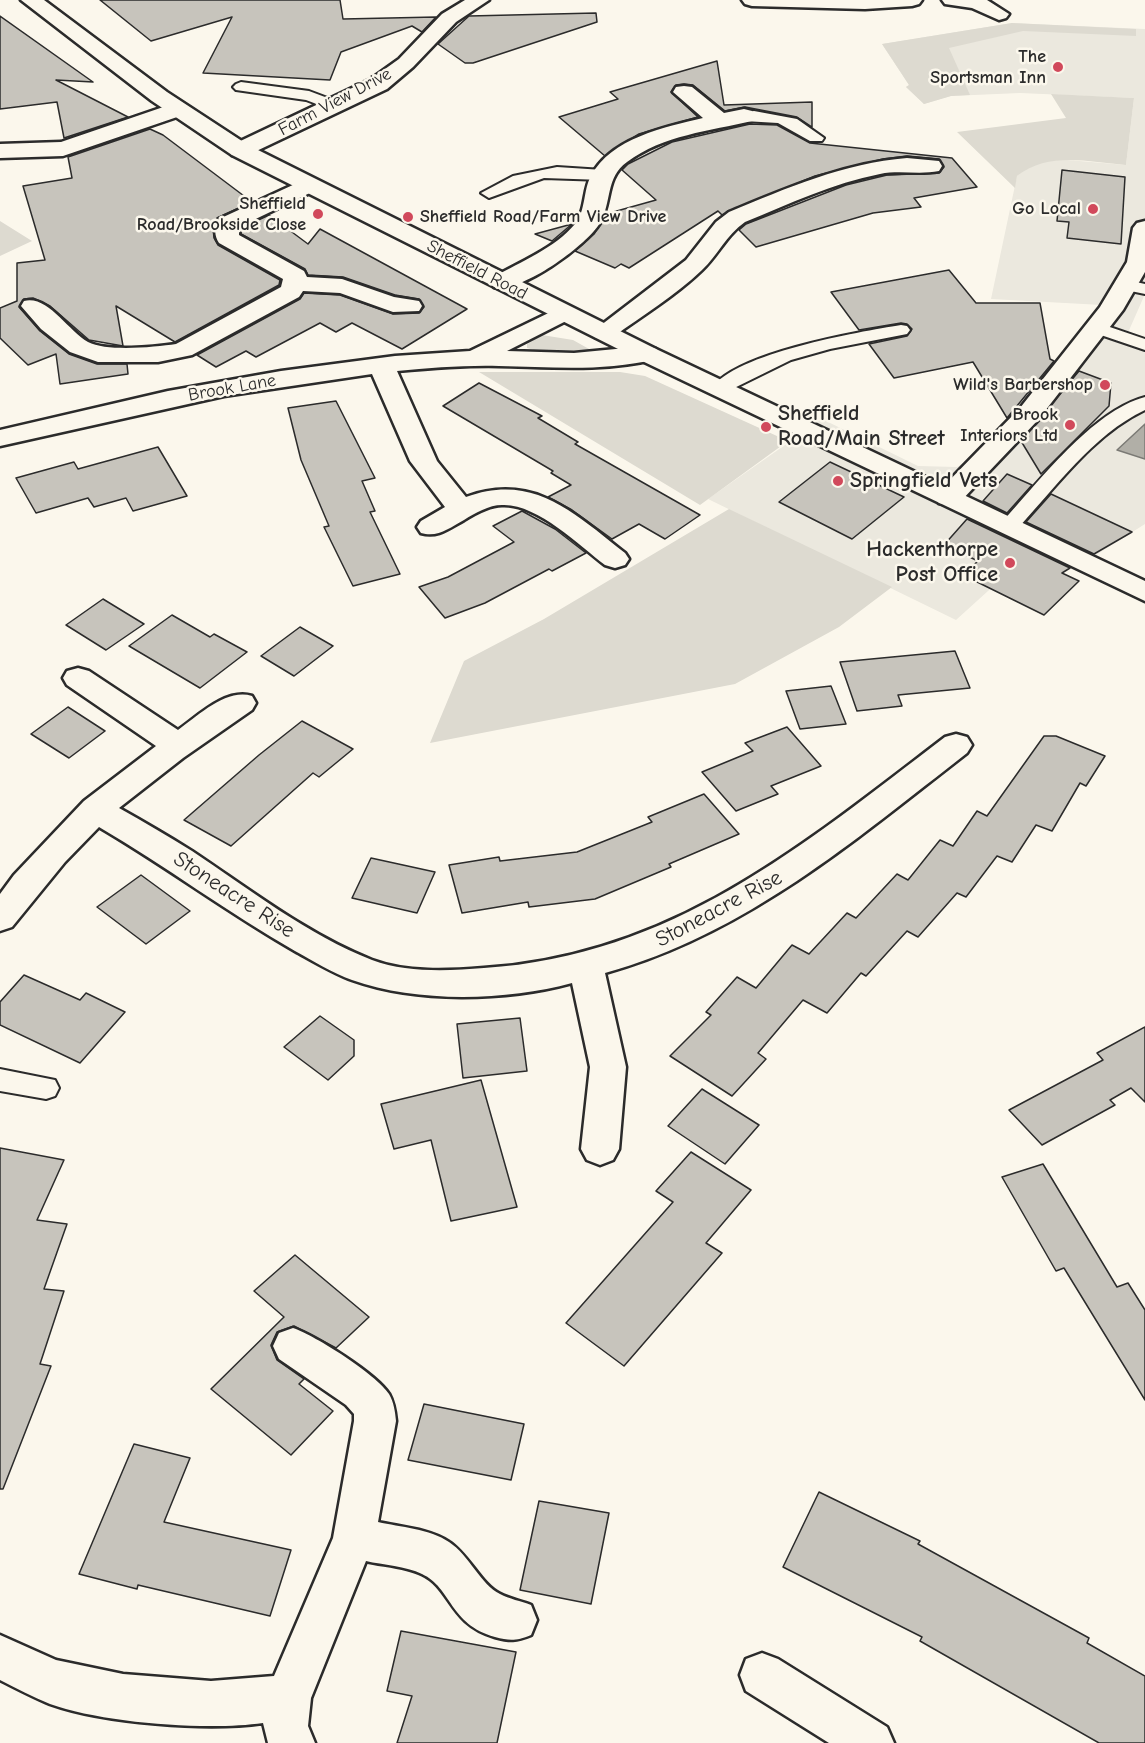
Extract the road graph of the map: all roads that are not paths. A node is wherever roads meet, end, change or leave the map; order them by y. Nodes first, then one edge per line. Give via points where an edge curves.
1 (31, 0) edge
2 (479, 0) edge
3 (752, 0) edge
4 (912, 0) edge
5 (952, 0) edge
6 (999, 14) dead end
7 (241, 87) dead end
8 (684, 92) dead end
9 (335, 106) junction
10 (175, 110) junction
11 (744, 116) joint
12 (718, 119) junction
13 (816, 138) dead end
14 (240, 150) junction
15 (0, 151) edge
16 (931, 166) dead end
17 (603, 175) junction
18 (308, 185) junction
19 (489, 193) dead end
20 (1145, 228) edge
21 (503, 282) junction
22 (296, 284) junction
23 (1136, 287) edge
24 (33, 306) dead end
25 (410, 306) dead end
26 (563, 313) junction
27 (1098, 328) junction
28 (901, 330) dead end
29 (604, 332) junction
30 (1145, 345) edge
31 (647, 354) junction
32 (467, 359) junction
33 (382, 366) junction
34 (720, 389) junction
35 (1145, 403) edge
36 (0, 438) edge
37 (948, 497) junction
38 (463, 509) junction
39 (1009, 526) junction
40 (431, 527) dead end
41 (615, 559) dead end
42 (1145, 592) edge
43 (78, 678) dead end
44 (241, 702) dead end
45 (177, 745) junction
46 (956, 745) dead end
47 (95, 809) junction
48 (0, 918) edge
49 (586, 967) junction
50 (0, 1080) edge
51 (46, 1088) dead end
52 (600, 1149) dead end
53 (293, 1346) dead end
54 (354, 1538) junction
55 (515, 1620) dead end
56 (0, 1657) edge
57 (762, 1675) dead end
58 (288, 1697) junction
59 (292, 1743) edge
60 (871, 1743) edge

1 - 10 street, Sheffield Road
2 - 9 street, Farm View Drive via 449,18 406,63 379,84
3 - 4 street
5 - 6 street via 977,3
7 - 9 lane via 309,96
8 - 12 street
9 - 14 street, Farm View Drive
10 - 14 street, Sheffield Road
10 - 15 street via 63,149
11 - 12 street
11 - 13 lane via 783,118 802,126
12 - 17 street via 639,146 621,156
14 - 18 street, Sheffield Road
16 - 29 street via 899,165 820,184 737,217 724,225 705,255 691,268
17 - 19 lane via 548,171
17 - 21 street via 592,216 579,234
18 - 21 street, Sheffield Road
18 - 22 street via 227,224 226,230 227,238 295,276
20 - 23 street
21 - 26 street, Sheffield Road
22 - 24 street via 290,292 183,350 158,354 98,354 79,347
22 - 25 street via 347,288 380,303
23 - 27 street
26 - 29 street, Sheffield Road
26 - 32 street, Brook Lane via 490,352
27 - 30 lane
27 - 37 street via 1029,414
28 - 34 lane via 777,357
29 - 31 street, Sheffield Road
31 - 32 street, Brook Lane via 616,360
31 - 34 street, Sheffield Road
32 - 33 street, Brook Lane
33 - 36 street, Brook Lane via 182,396
33 - 38 street via 428,470 442,491
34 - 37 street, Sheffield Road
35 - 39 lane via 1117,416 1095,434
37 - 39 street, Sheffield Road
38 - 40 street
38 - 41 street via 505,496 529,501 554,513
39 - 42 street, Sheffield Road
43 - 45 street
44 - 45 street
45 - 47 street
46 - 49 street, Stoneacre Rise via 789,872 747,899 652,946
47 - 48 street via 31,875
47 - 49 street, Stoneacre Rise via 315,947 368,972 422,983 471,983 525,979
49 - 52 street via 609,1067
50 - 51 lane
53 - 54 street via 360,1392 374,1407 375,1421
54 - 55 street via 432,1556 450,1569 480,1606
54 - 58 street
56 - 58 street via 52,1682 123,1697 211,1704
57 - 60 street
58 - 59 street via 285,1729

